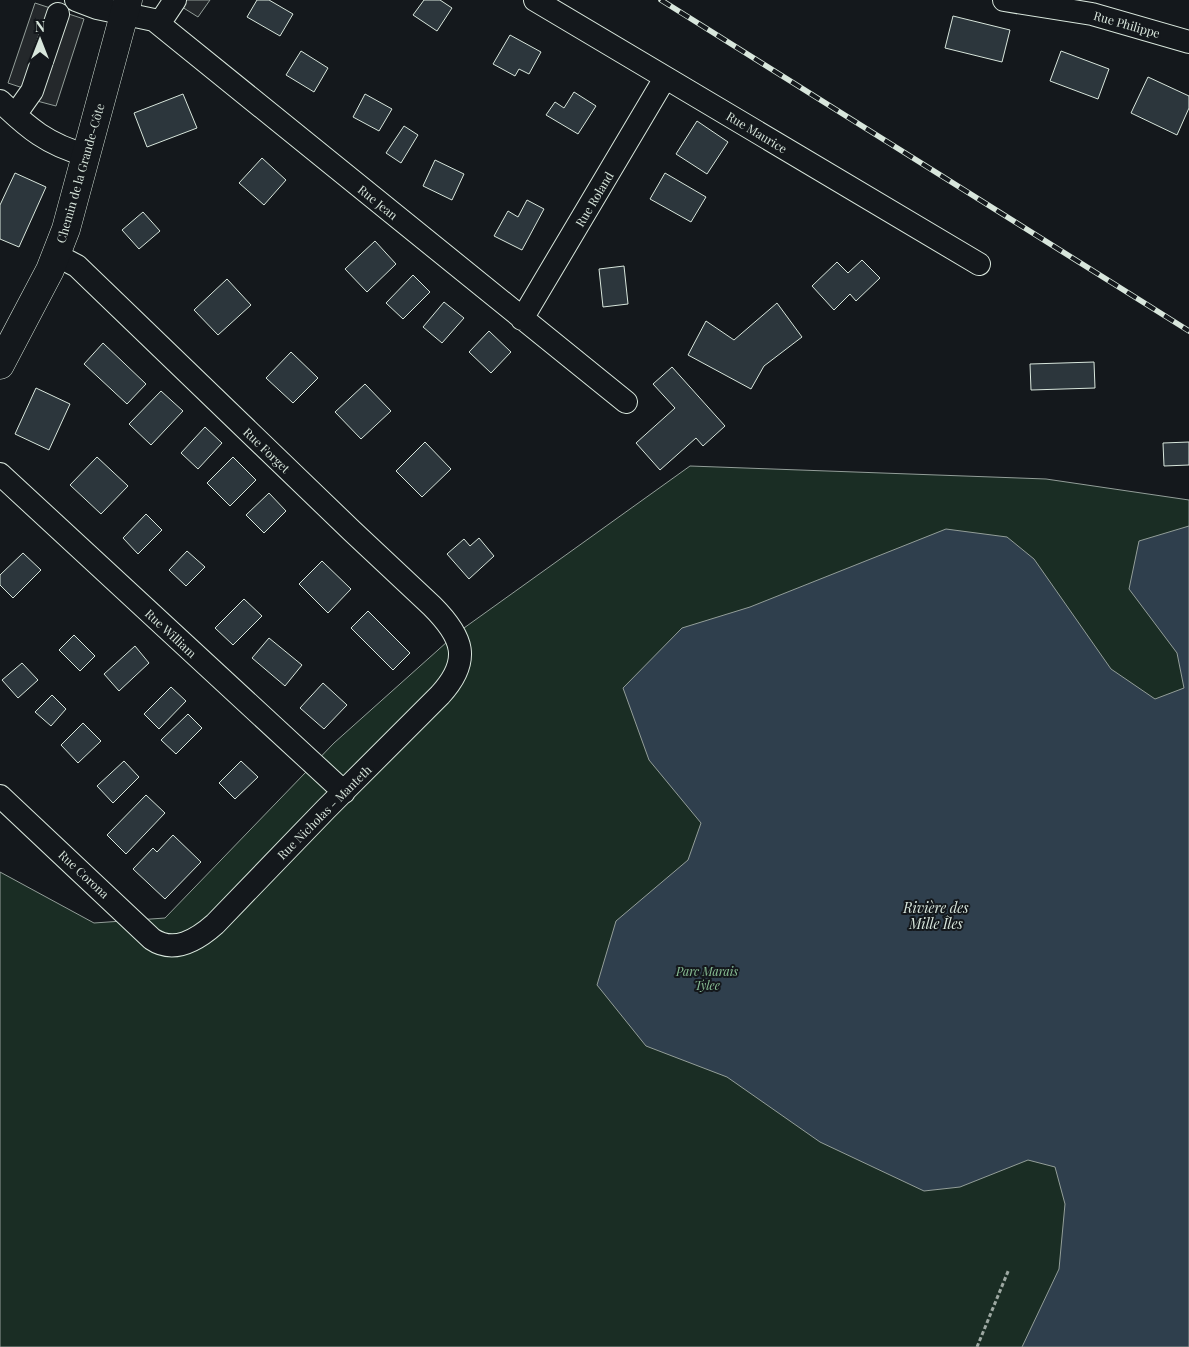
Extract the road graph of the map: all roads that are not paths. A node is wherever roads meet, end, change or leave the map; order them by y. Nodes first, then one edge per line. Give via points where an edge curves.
1 (175, 0) edge
2 (536, 0) edge
3 (1004, 0) edge
4 (87, 2) edge
5 (126, 7) edge
6 (58, 14) dead end
7 (159, 24) junction
8 (1189, 42) edge
9 (665, 78) junction
10 (8, 108) edge
11 (86, 155) junction
12 (56, 255) junction
13 (979, 264) dead end
14 (522, 319) junction
15 (0, 365) edge
16 (626, 402) dead end
17 (0, 474) edge
18 (460, 658) joint
19 (344, 792) junction
20 (0, 796) edge
21 (171, 945) joint

1 - 7 street
2 - 9 street, Rue Maurice
3 - 8 street, Rue Philippe via 1092,14
4 - 5 street, Rue Jean
5 - 7 street, Rue Jean
5 - 11 main road, Chemin de la Grande-Côte
6 - 10 street via 33,89 22,108
7 - 14 street, Rue Jean
9 - 13 street, Rue Maurice
9 - 14 street, Rue Roland
10 - 11 street via 33,131 68,150
11 - 12 main road, Chemin de la Grande-Côte
12 - 15 main road, Chemin de la Grande-Côte
12 - 18 street, Rue Forget via 76,266 432,606 455,632
14 - 16 street, Rue Jean
17 - 19 street, Rue William
18 - 19 street, Rue Nicholas - Manteth via 449,686
19 - 21 street, Rue Nicholas - Manteth via 204,934 190,943
20 - 21 street, Rue Corona via 152,938

